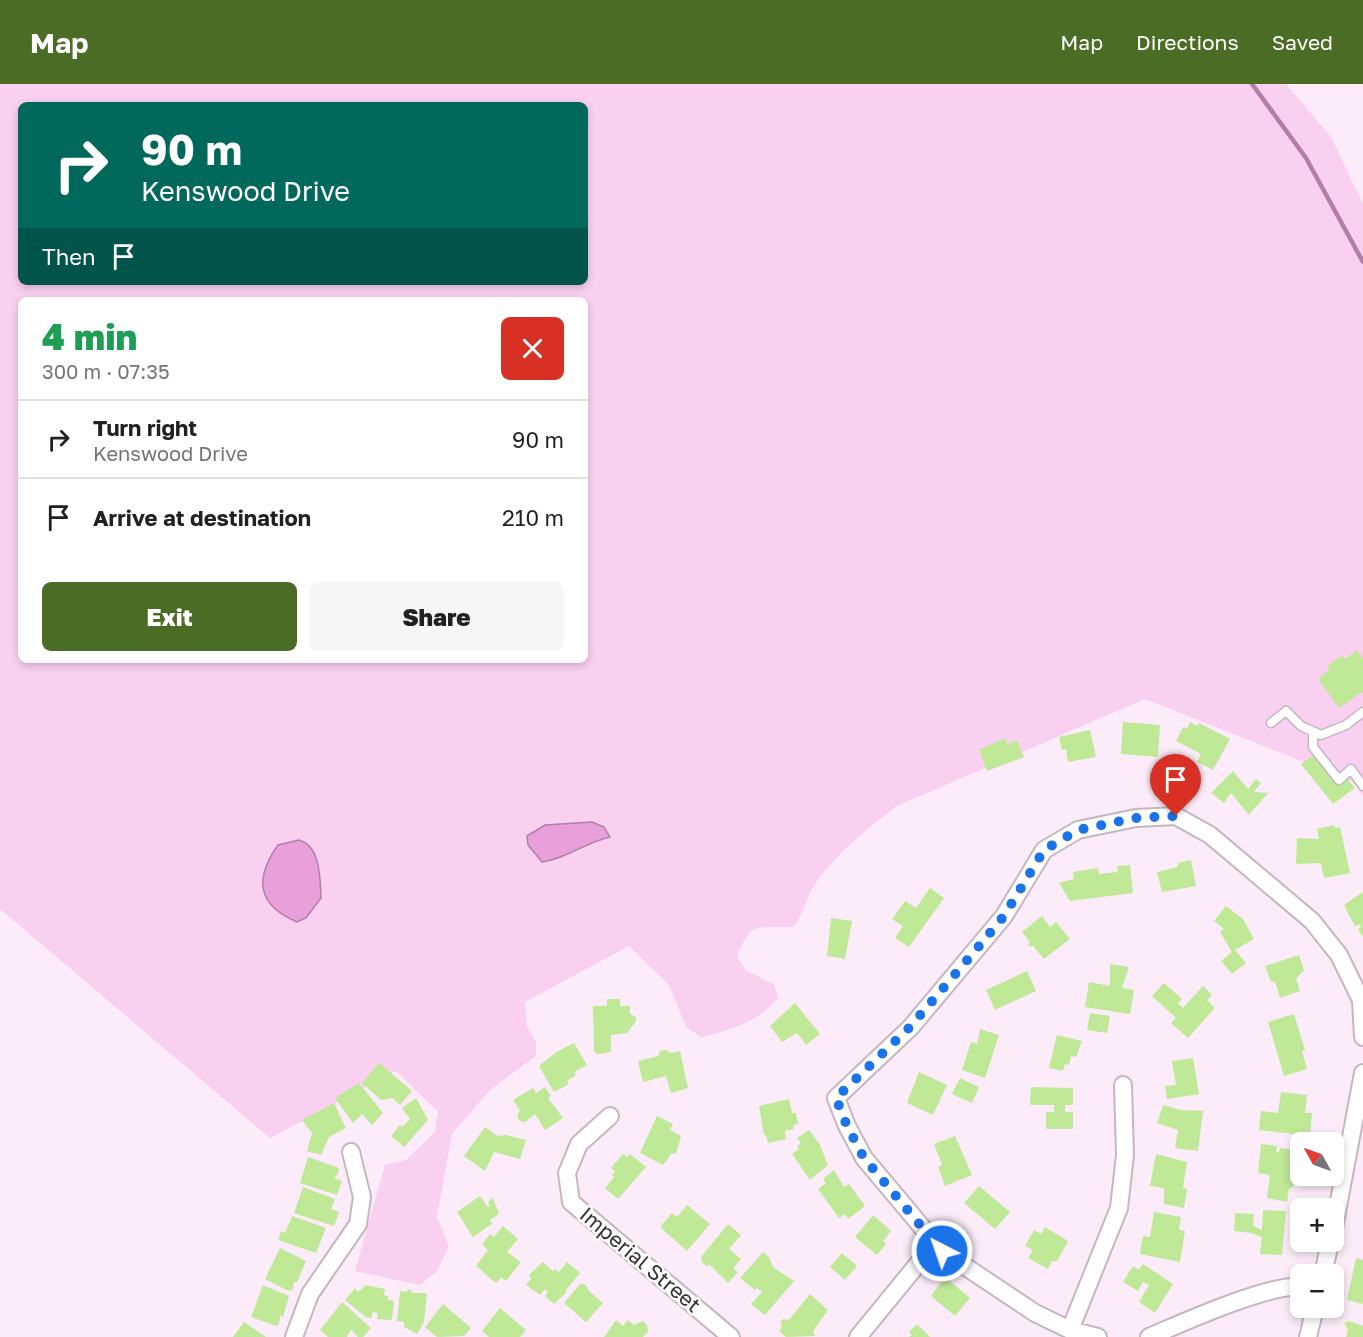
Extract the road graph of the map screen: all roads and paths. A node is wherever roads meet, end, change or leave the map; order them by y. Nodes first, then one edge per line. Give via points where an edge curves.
1 (1363, 712) edge
2 (1271, 723) dead end
3 (1314, 733) junction
4 (1363, 786) edge
5 (1363, 1037) edge
6 (1363, 1072) edge
7 (1123, 1085) dead end
8 (610, 1116) dead end
9 (351, 1152) dead end
10 (1340, 1198) edge
11 (935, 1243) junction
12 (1290, 1286) edge
13 (1313, 1318) edge
14 (1070, 1330) junction
15 (294, 1337) edge
16 (731, 1337) edge
17 (858, 1337) edge
18 (1098, 1337) edge
19 (1149, 1337) edge
20 (1308, 1337) edge

1 - 3 lane via 1332,732
2 - 3 lane via 1286,711
3 - 4 lane via 1313,747 1339,780 1351,770
5 - 11 street via 1361,1000 1339,955 1312,921 1210,835 1176,816 1136,818 1078,830 1044,850 1004,916 975,951 910,1027 836,1098 864,1158
6 - 10 street
7 - 14 street via 1125,1155 1119,1208
8 - 16 street, Imperial Street via 579,1144 567,1173 572,1202
9 - 15 street via 362,1197 358,1224 310,1293
11 - 14 street via 1035,1313
11 - 17 street
12 - 19 street
13 - 20 street
14 - 18 street

